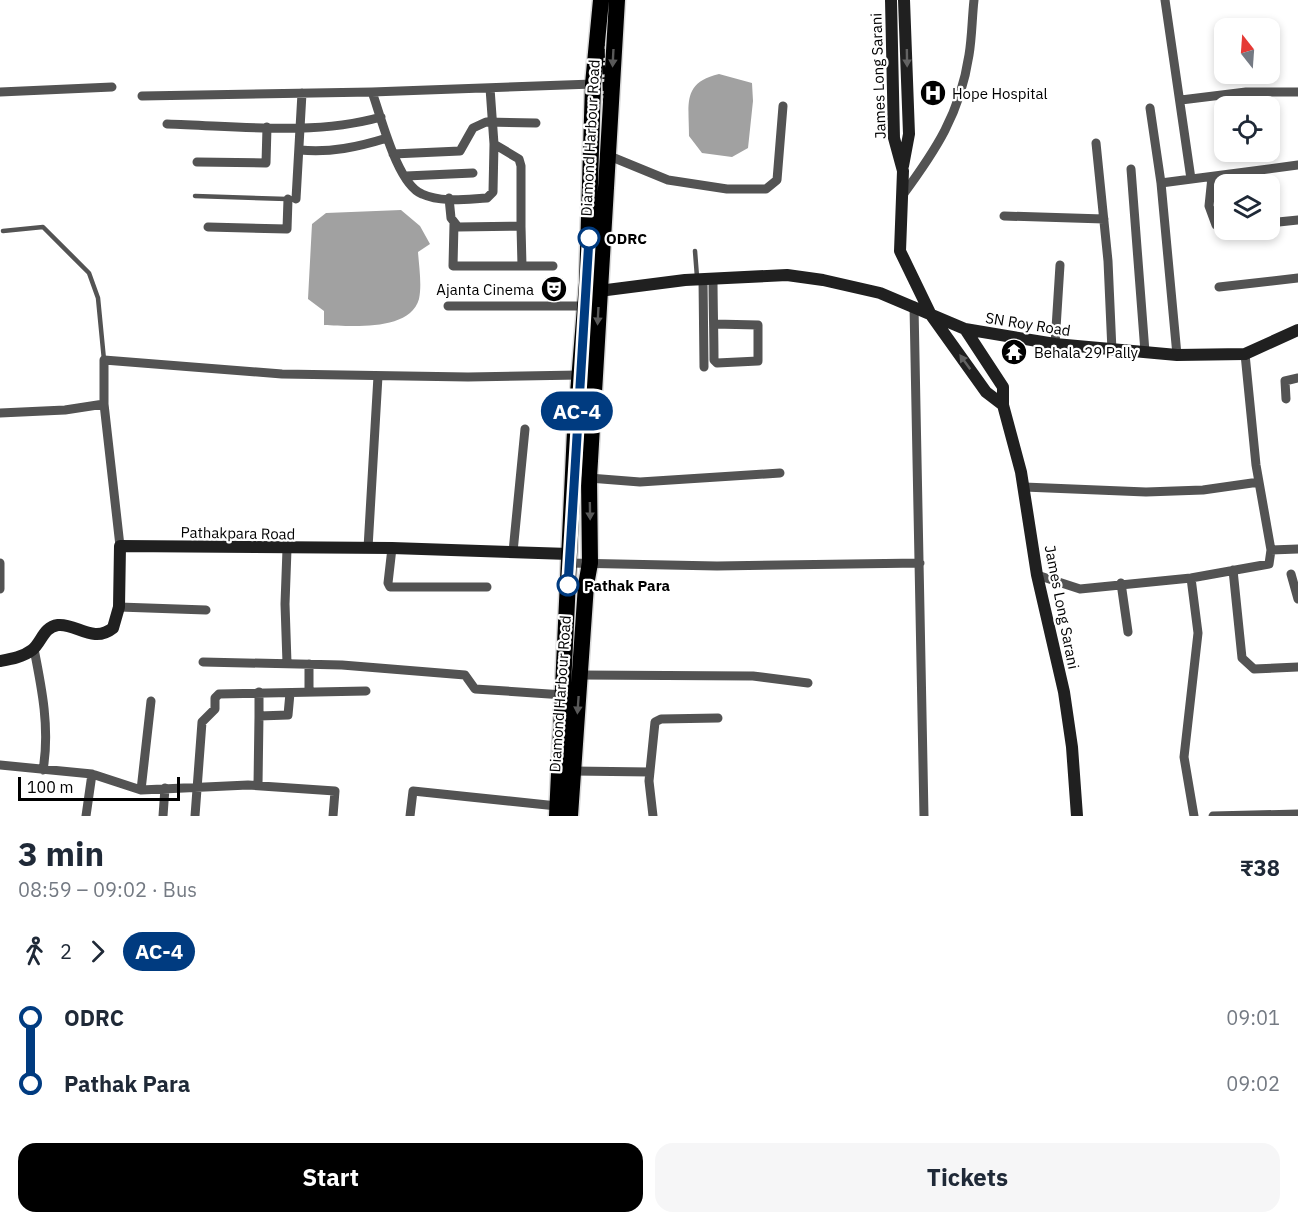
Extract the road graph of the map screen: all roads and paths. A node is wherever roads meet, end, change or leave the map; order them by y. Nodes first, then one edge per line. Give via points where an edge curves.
1 (601, 0) edge
2 (617, 0) edge
3 (891, 0) edge
4 (904, 0) edge
5 (974, 0) edge
6 (1165, 0) edge
7 (593, 84) junction
8 (112, 87) dead end
9 (490, 88) junction
10 (0, 92) edge
11 (372, 92) junction
12 (1298, 92) edge
13 (302, 93) junction
14 (142, 96) dead end
15 (1180, 100) junction
16 (783, 105) dead end
17 (1150, 108) dead end
18 (381, 117) junction
19 (493, 122) junction
20 (536, 123) dead end
21 (167, 124) dead end
22 (267, 127) junction
23 (301, 128) junction
24 (387, 138) junction
25 (1096, 143) dead end
26 (494, 144) junction
27 (300, 150) junction
28 (393, 154) junction
29 (607, 155) junction
30 (197, 162) dead end
31 (1298, 165) edge
32 (1131, 169) dead end
33 (903, 171) junction
34 (473, 172) dead end
35 (406, 177) junction
36 (1212, 177) junction
37 (1191, 179) junction
38 (1161, 183) junction
39 (195, 196) dead end
40 (449, 198) junction
41 (292, 199) junction
42 (900, 199) junction
43 (1004, 216) dead end
44 (1104, 219) junction
45 (1298, 220) edge
46 (1214, 222) edge
47 (1280, 222) edge
48 (454, 224) junction
49 (521, 226) junction
50 (208, 227) dead end
51 (3, 231) dead end
52 (695, 251) dead end
53 (1060, 265) dead end
54 (522, 266) junction
55 (553, 266) dead end
56 (1298, 278) edge
57 (704, 279) junction
58 (1220, 287) dead end
59 (599, 291) junction
60 (448, 306) dead end
61 (585, 306) junction
62 (914, 306) junction
63 (931, 315) junction
64 (714, 324) junction
65 (965, 329) junction
66 (1298, 330) edge
67 (1055, 344) junction
68 (1112, 351) junction
69 (1145, 352) junction
70 (1245, 354) junction
71 (1177, 355) junction
72 (104, 360) junction
73 (704, 367) dead end
74 (579, 375) junction
75 (378, 376) junction
76 (1298, 378) edge
77 (1286, 399) dead end
78 (104, 404) junction
79 (1003, 405) junction
80 (0, 413) edge
81 (525, 429) dead end
82 (780, 473) dead end
83 (589, 478) junction
84 (1259, 482) junction
85 (1024, 487) junction
86 (120, 546) junction
87 (368, 548) junction
88 (392, 548) junction
89 (287, 549) junction
90 (1298, 549) edge
91 (1271, 550) junction
92 (513, 552) junction
93 (569, 558) junction
94 (0, 563) edge
95 (590, 563) junction
96 (920, 563) junction
97 (1233, 570) junction
98 (1291, 574) dead end
99 (1037, 575) junction
100 (0, 576) edge
101 (1191, 578) junction
102 (1121, 583) junction
103 (487, 587) dead end
104 (0, 589) edge
105 (1298, 599) edge
106 (119, 607) junction
107 (206, 610) dead end
108 (1128, 632) dead end
109 (34, 649) junction
110 (0, 661) edge
111 (203, 662) dead end
112 (287, 663) junction
113 (309, 664) junction
114 (1298, 667) edge
115 (580, 675) junction
116 (808, 683) dead end
117 (366, 691) dead end
118 (259, 692) junction
119 (309, 692) junction
120 (290, 693) junction
121 (564, 694) junction
122 (151, 701) dead end
123 (259, 716) junction
124 (718, 718) dead end
125 (0, 765) edge
126 (43, 770) junction
127 (573, 771) junction
128 (650, 772) junction
129 (92, 774) junction
130 (258, 785) junction
131 (195, 786) junction
132 (165, 788) junction
133 (141, 790) junction
134 (561, 813) edge
135 (1298, 814) edge
136 (86, 816) edge
137 (163, 816) edge
138 (195, 816) edge
139 (333, 816) edge
140 (410, 816) edge
141 (653, 816) edge
142 (924, 816) edge
143 (1077, 816) edge
144 (1194, 816) edge
145 (1213, 816) edge

1 - 7 highway, Diamond Harbour Road
2 -> 29 highway, Diamond Harbour Road
3 - 33 street, James Long Sarani via 894,138
4 -> 33 street via 909,134
5 - 42 street via 970,53 960,98 931,159
6 - 15 street
7 - 9 street
7 - 61 highway, Diamond Harbour Road
8 - 10 street
9 - 11 street
9 - 19 street
11 - 13 street
11 - 18 street
12 - 15 street via 1246,92
13 - 14 street
13 - 23 street
15 - 37 street
16 - 29 street via 777,180 766,189 727,189 668,180
17 - 38 street
18 - 23 street via 354,124
18 - 24 street
19 - 20 street
19 - 26 street
19 - 28 street via 473,128 460,151
21 - 22 street
22 - 23 street
22 - 30 street via 266,163
23 - 27 street
24 - 27 street via 320,152
24 - 28 street
25 - 44 street
26 - 40 street via 491,195
26 - 49 street via 519,159
27 - 41 street
28 - 35 street
29 - 59 highway, Diamond Harbour Road
31 - 36 street
32 - 69 street
33 - 42 street, James Long Sarani
34 - 35 street
35 - 40 street via 422,194
36 - 37 street
36 - 46 street via 1209,206
37 - 38 street
38 - 71 street
39 - 41 lane
40 - 48 street
41 - 50 street via 287,229
42 - 63 street, James Long Sarani via 900,251
43 - 44 street
44 - 68 street
45 - 47 street
48 - 49 street
48 - 54 street via 453,266
49 - 54 street
51 - 72 lane via 43,226 88,273 98,298
52 - 57 lane
53 - 67 street
54 - 55 street
56 - 58 street
57 - 59 street, SN Roy Road
57 - 62 street, SN Roy Road via 787,275 880,293
57 - 64 street
57 - 73 street
59 -> 83 highway, Diamond Harbour Road
60 - 61 street
61 - 74 highway, Diamond Harbour Road
62 - 63 street, SN Roy Road
62 - 96 street
63 - 65 street, SN Roy Road
79 -> 63 street, James Long Sarani via 986,392
64 - 64 street via 716,362 758,361 758,325
65 - 67 street, SN Roy Road
65 - 79 street, James Long Sarani via 1003,387
66 - 70 street, SN Roy Road
67 - 68 street, SN Roy Road
68 - 69 street, SN Roy Road
69 - 71 street, SN Roy Road
70 - 71 street, SN Roy Road
70 - 84 street
72 - 75 street via 282,374
72 - 78 street
74 - 75 street
74 - 93 highway, Diamond Harbour Road
75 - 87 street
76 - 77 street via 1285,381
78 - 80 street
78 - 86 street
79 - 85 street, James Long Sarani
81 - 92 street
82 - 83 street via 640,482
83 -> 95 highway, Diamond Harbour Road
84 - 85 street via 1203,490 1146,492
84 - 91 street
85 - 99 street, James Long Sarani
86 - 89 street, Pathakpara Road
86 - 106 street
87 - 88 street, Pathakpara Road
87 - 89 street, Pathakpara Road
88 - 92 street, Pathakpara Road
88 - 103 street via 390,587
89 - 112 street
90 - 91 street
91 - 97 street via 1272,560 1265,567
92 - 93 street, Pathakpara Road
93 - 95 street
93 - 121 highway, Diamond Harbour Road
94 - 100 street
95 - 96 street
95 - 115 highway, Diamond Harbour Road
96 - 142 street
97 - 101 street
97 - 114 street via 1242,658 1254,669
98 - 105 street
99 - 102 street via 1080,589
99 - 143 street, James Long Sarani via 1064,692
100 - 104 street
101 - 102 street
101 - 144 street via 1198,633 1184,757
102 - 108 street
106 - 107 street
106 - 109 street via 117,620 108,632 85,632 61,624 45,631
109 - 110 street
109 - 126 street via 46,719
111 - 112 street
112 - 113 street
113 - 119 street
113 - 121 street via 465,675 475,689
115 - 116 street via 745,676
115 -> 127 highway, Diamond Harbour Road
117 - 119 street
118 - 120 street
118 - 123 street
118 - 131 street via 222,692 215,698 215,709 202,722
119 - 120 street
120 - 123 street via 288,715
121 - 134 highway, Diamond Harbour Road
122 - 133 street
123 - 130 street
124 - 128 street via 661,718 655,722
125 - 126 street
126 - 129 street
127 - 128 street
127 - 134 highway, Diamond Harbour Road
128 - 141 street
129 - 133 street
129 - 136 street
130 - 131 street
130 - 139 street via 335,791
131 - 132 street
131 - 138 street
132 - 133 street
132 - 137 street
134 - 140 street via 413,792
135 - 145 street

